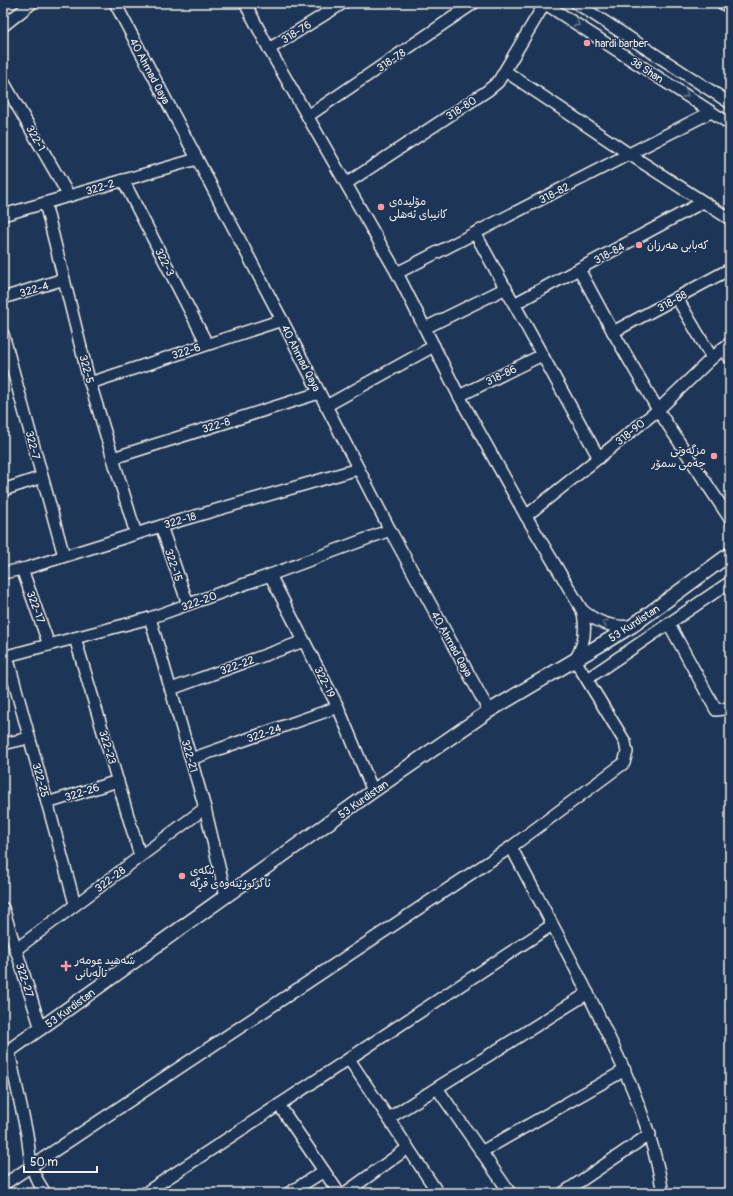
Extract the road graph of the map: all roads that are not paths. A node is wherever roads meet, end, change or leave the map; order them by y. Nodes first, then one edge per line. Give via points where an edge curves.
1 (32, 3) edge
2 (115, 3) edge
3 (245, 3) edge
4 (343, 3) edge
5 (474, 3) edge
6 (545, 3) edge
7 (576, 3) edge
8 (722, 3) edge
9 (730, 8) edge
10 (3, 26) edge
11 (269, 49) junction
12 (505, 71) junction
13 (3, 81) edge
14 (730, 103) edge
15 (711, 112) junction
16 (308, 116) junction
17 (730, 124) edge
18 (629, 154) junction
19 (197, 159) junction
20 (123, 180) junction
21 (347, 183) junction
22 (69, 196) junction
23 (703, 202) junction
24 (45, 203) junction
25 (3, 215) edge
26 (730, 219) edge
27 (476, 233) junction
28 (580, 269) junction
29 (730, 269) edge
30 (397, 273) junction
31 (64, 279) junction
32 (506, 288) junction
33 (3, 298) edge
34 (677, 298) junction
35 (514, 304) junction
36 (282, 320) junction
37 (424, 328) junction
38 (613, 332) junction
39 (3, 334) edge
40 (207, 344) junction
41 (727, 345) edge
42 (434, 346) junction
43 (542, 355) junction
44 (712, 358) junction
45 (730, 358) edge
46 (90, 382) junction
47 (319, 393) junction
48 (459, 396) junction
49 (326, 406) junction
50 (658, 410) junction
51 (113, 458) junction
52 (599, 458) junction
53 (358, 469) junction
54 (42, 479) junction
55 (3, 490) edge
56 (526, 516) junction
57 (730, 519) edge
58 (161, 526) junction
59 (390, 530) junction
60 (136, 534) junction
61 (730, 554) edge
62 (64, 556) junction
63 (22, 569) junction
64 (3, 573) edge
65 (270, 575) junction
66 (730, 582) edge
67 (188, 604) junction
68 (582, 610) junction
69 (150, 618) junction
70 (669, 624) junction
71 (632, 626) junction
72 (75, 638) junction
73 (304, 641) junction
74 (49, 645) junction
75 (5, 656) edge
76 (575, 660) junction
77 (587, 679) junction
78 (171, 689) junction
79 (338, 707) junction
80 (730, 708) edge
81 (489, 711) junction
82 (29, 738) junction
83 (3, 744) edge
84 (191, 759) junction
85 (118, 781) junction
86 (373, 791) junction
87 (47, 803) junction
88 (205, 808) junction
89 (511, 846) junction
90 (140, 856) junction
91 (226, 896) junction
92 (76, 904) junction
93 (3, 908) edge
94 (552, 925) junction
95 (15, 950) junction
96 (588, 993) junction
97 (41, 1028) junction
98 (6, 1053) edge
99 (349, 1059) junction
100 (625, 1070) junction
101 (437, 1088) junction
102 (279, 1105) junction
103 (389, 1118) junction
104 (650, 1134) junction
105 (408, 1148) junction
106 (481, 1152) junction
107 (31, 1166) junction
108 (324, 1170) junction
109 (3, 1184) edge
110 (46, 1193) edge
111 (145, 1193) edge
112 (290, 1193) edge
113 (339, 1193) edge
114 (345, 1193) edge
115 (438, 1193) edge
116 (510, 1193) edge
117 (563, 1193) edge
118 (663, 1193) edge

1 - 10 street
2 - 19 street, 40 Ahmad Qaya
3 - 11 street
4 - 11 street, 318-76
5 - 16 street, 318-78
6 - 12 street, 318-80
6 -> 15 street, 38 Shan
7 - 14 street, 38 Shan
8 - 9 street
11 - 16 street
12 - 18 street
12 - 21 street, 318-80 via 498,82 487,91
13 - 22 street, 322-1
15 - 17 street, 38 Shan
15 - 18 street, 318-82
16 - 21 street
18 - 23 street
18 - 27 street, 318-82
19 - 20 street, 322-2
19 - 36 street, 40 Ahmad Qaya
20 - 22 street, 322-2
20 - 40 street, 322-3
21 - 30 street
22 - 24 street, 322-2
23 - 26 street
23 - 28 street, 318-84
24 - 25 street, 322-2
24 - 31 street, 322-5
27 - 30 street, 318-82
27 - 32 street
28 - 35 street, 318-84
28 - 38 street
29 - 34 street, 318-88
30 - 37 street
31 - 33 street, 322-4
31 - 46 street, 322-5
32 - 35 street
32 - 37 street
34 - 38 street, 318-88
34 - 44 street
35 - 43 street
36 - 40 street, 322-6
36 - 47 street, 40 Ahmad Qaya
37 - 42 street
38 - 50 street
39 - 54 street, 322-7
40 - 46 street, 322-6
41 - 44 street, 318-90
41 - 45 street
42 - 48 street
42 - 49 street
43 - 48 street, 318-86
43 - 52 street
44 - 50 street, 318-90
46 - 51 street, 322-5
47 - 49 street, 40 Ahmad Qaya
47 - 51 street, 322-8
48 - 56 street
49 - 53 street, 40 Ahmad Qaya
50 - 52 street, 318-90
50 - 57 street
51 - 60 street, 322-5
52 - 56 street, 318-90
53 - 58 street, 322-18
53 - 59 street, 40 Ahmad Qaya
54 - 55 street
54 - 62 street, 322-7
56 - 68 street
58 - 60 street, 322-18
58 - 67 street, 322-15
59 - 65 street, 322-20
59 - 81 street, 40 Ahmad Qaya
60 - 62 street, 322-18
61 - 71 main road, 53 Kurdistan
62 - 63 street, 322-18
63 - 64 street, 322-18
63 - 74 street, 322-17
65 - 67 street, 322-20
65 - 73 street, 322-19
66 - 70 street
67 - 69 street, 322-20
71 -> 68 street via 609,625 594,619
68 - 76 street via 585,632
69 - 72 street, 322-20
69 - 78 street, 322-21
70 - 77 street
70 - 80 street via 716,710
71 - 76 main road, 53 Kurdistan
72 - 74 street, 322-20
72 - 85 street, 322-23
73 - 78 street, 322-22
73 - 79 street, 322-19
74 - 75 street, 322-20
75 - 82 street, 322-25
76 - 77 street
76 - 81 main road, 53 Kurdistan
77 - 89 street via 625,742 627,752 624,763
78 - 84 street, 322-21
79 - 84 street, 322-24
79 - 86 street, 322-19
81 - 86 main road, 53 Kurdistan
82 - 83 street
82 - 87 street, 322-25
84 - 88 street, 322-21
85 - 87 street, 322-26
85 - 90 street, 322-23
86 - 91 main road, 53 Kurdistan
87 - 92 street, 322-25
88 - 90 street, 322-28
88 - 91 street, 322-21
89 - 94 street
89 - 107 street
90 - 92 street, 322-28
91 - 97 main road, 53 Kurdistan
92 - 95 street, 322-28
93 - 95 street, 322-27
94 - 96 street
94 - 99 street
95 - 97 street, 322-27
96 - 100 street
96 - 101 street
97 - 98 main road, 53 Kurdistan
98 - 107 street via 27,1134
99 - 102 street
99 - 103 street
100 - 104 street
100 - 106 street
101 - 103 street
101 - 106 street
102 - 108 street
102 - 111 street
103 - 105 street
104 - 117 street
104 - 118 street
105 - 114 street
105 - 115 street
106 - 116 street
107 - 109 street
107 - 110 street
108 - 112 street
108 - 113 street

